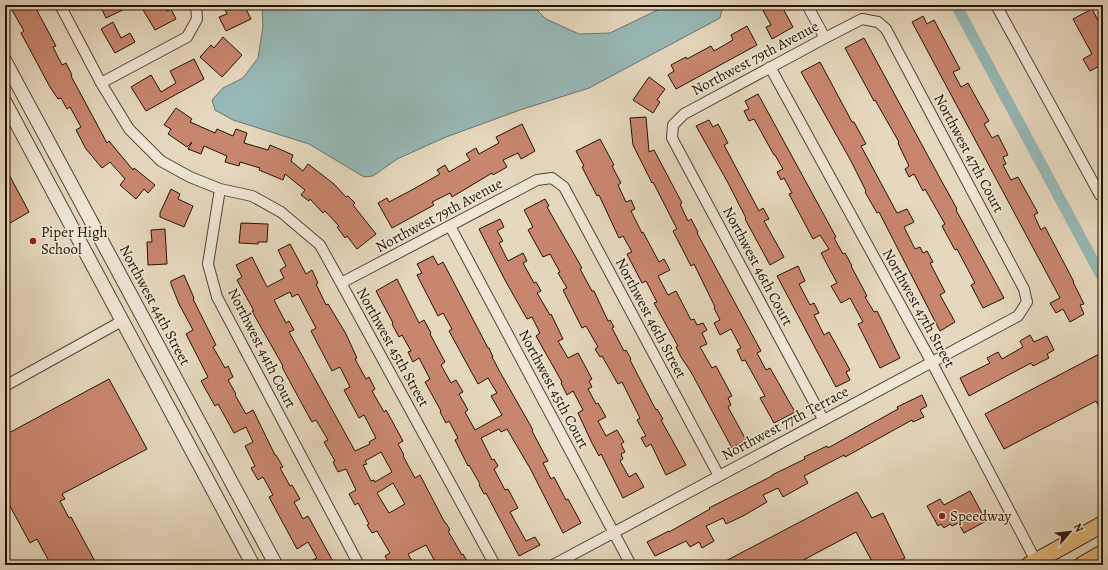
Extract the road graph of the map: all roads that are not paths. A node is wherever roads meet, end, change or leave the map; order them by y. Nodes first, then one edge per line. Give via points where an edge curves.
1 (60, 5) edge
2 (196, 5) edge
3 (807, 5) edge
4 (996, 5) edge
5 (878, 22) joint
6 (825, 38) junction
7 (5, 60) edge
8 (770, 67) junction
9 (101, 83) junction
10 (5, 102) edge
11 (673, 125) joint
12 (552, 178) joint
13 (220, 189) junction
14 (1100, 195) dead end
15 (450, 226) junction
16 (341, 282) junction
17 (1027, 302) joint
18 (122, 321) junction
19 (931, 362) junction
20 (5, 386) edge
21 (823, 419) junction
22 (718, 476) junction
23 (1103, 524) edge
24 (614, 532) junction
25 (1103, 553) edge
26 (1035, 564) edge
27 (253, 565) edge
28 (276, 565) edge
29 (359, 565) edge
30 (495, 565) edge
31 (553, 565) edge
32 (631, 565) edge
33 (1082, 565) edge

1 - 9 street
2 - 9 street via 197,19 187,37
3 - 6 street
4 - 14 street
5 - 6 street, Northwest 79th Avenue via 862,19
5 - 17 street, Northwest 47th Court via 886,29 894,43 1024,289
6 - 8 street, Northwest 79th Avenue
7 - 28 street, Northwest 44th Street
8 - 11 street, Northwest 79th Avenue via 684,114
8 - 19 street, Northwest 47th Street
9 - 13 street via 128,129 161,161 190,177
10 - 18 street
11 - 21 street, Northwest 46th Court via 672,138
12 - 15 street, Northwest 79th Avenue via 537,180
12 - 22 street, Northwest 46th Street via 564,187
13 - 16 street, Northwest 45th Street via 252,196 281,212 320,245
13 - 29 street, Northwest 44th Court via 208,264 217,297
15 - 16 street, Northwest 79th Avenue
15 - 24 street, Northwest 45th Court
16 - 30 street, Northwest 45th Street
17 - 19 street, Northwest 77th Terrace via 1018,316
18 - 20 street
18 - 27 street
19 - 21 street, Northwest 77th Terrace
19 - 26 street, Northwest 47th Street
21 - 22 street, Northwest 77th Terrace
22 - 24 street, Northwest 77th Terrace
23 - 26 main road
24 - 31 street, Northwest 77th Terrace
24 - 32 street, Northwest 45th Court
25 - 33 main road

